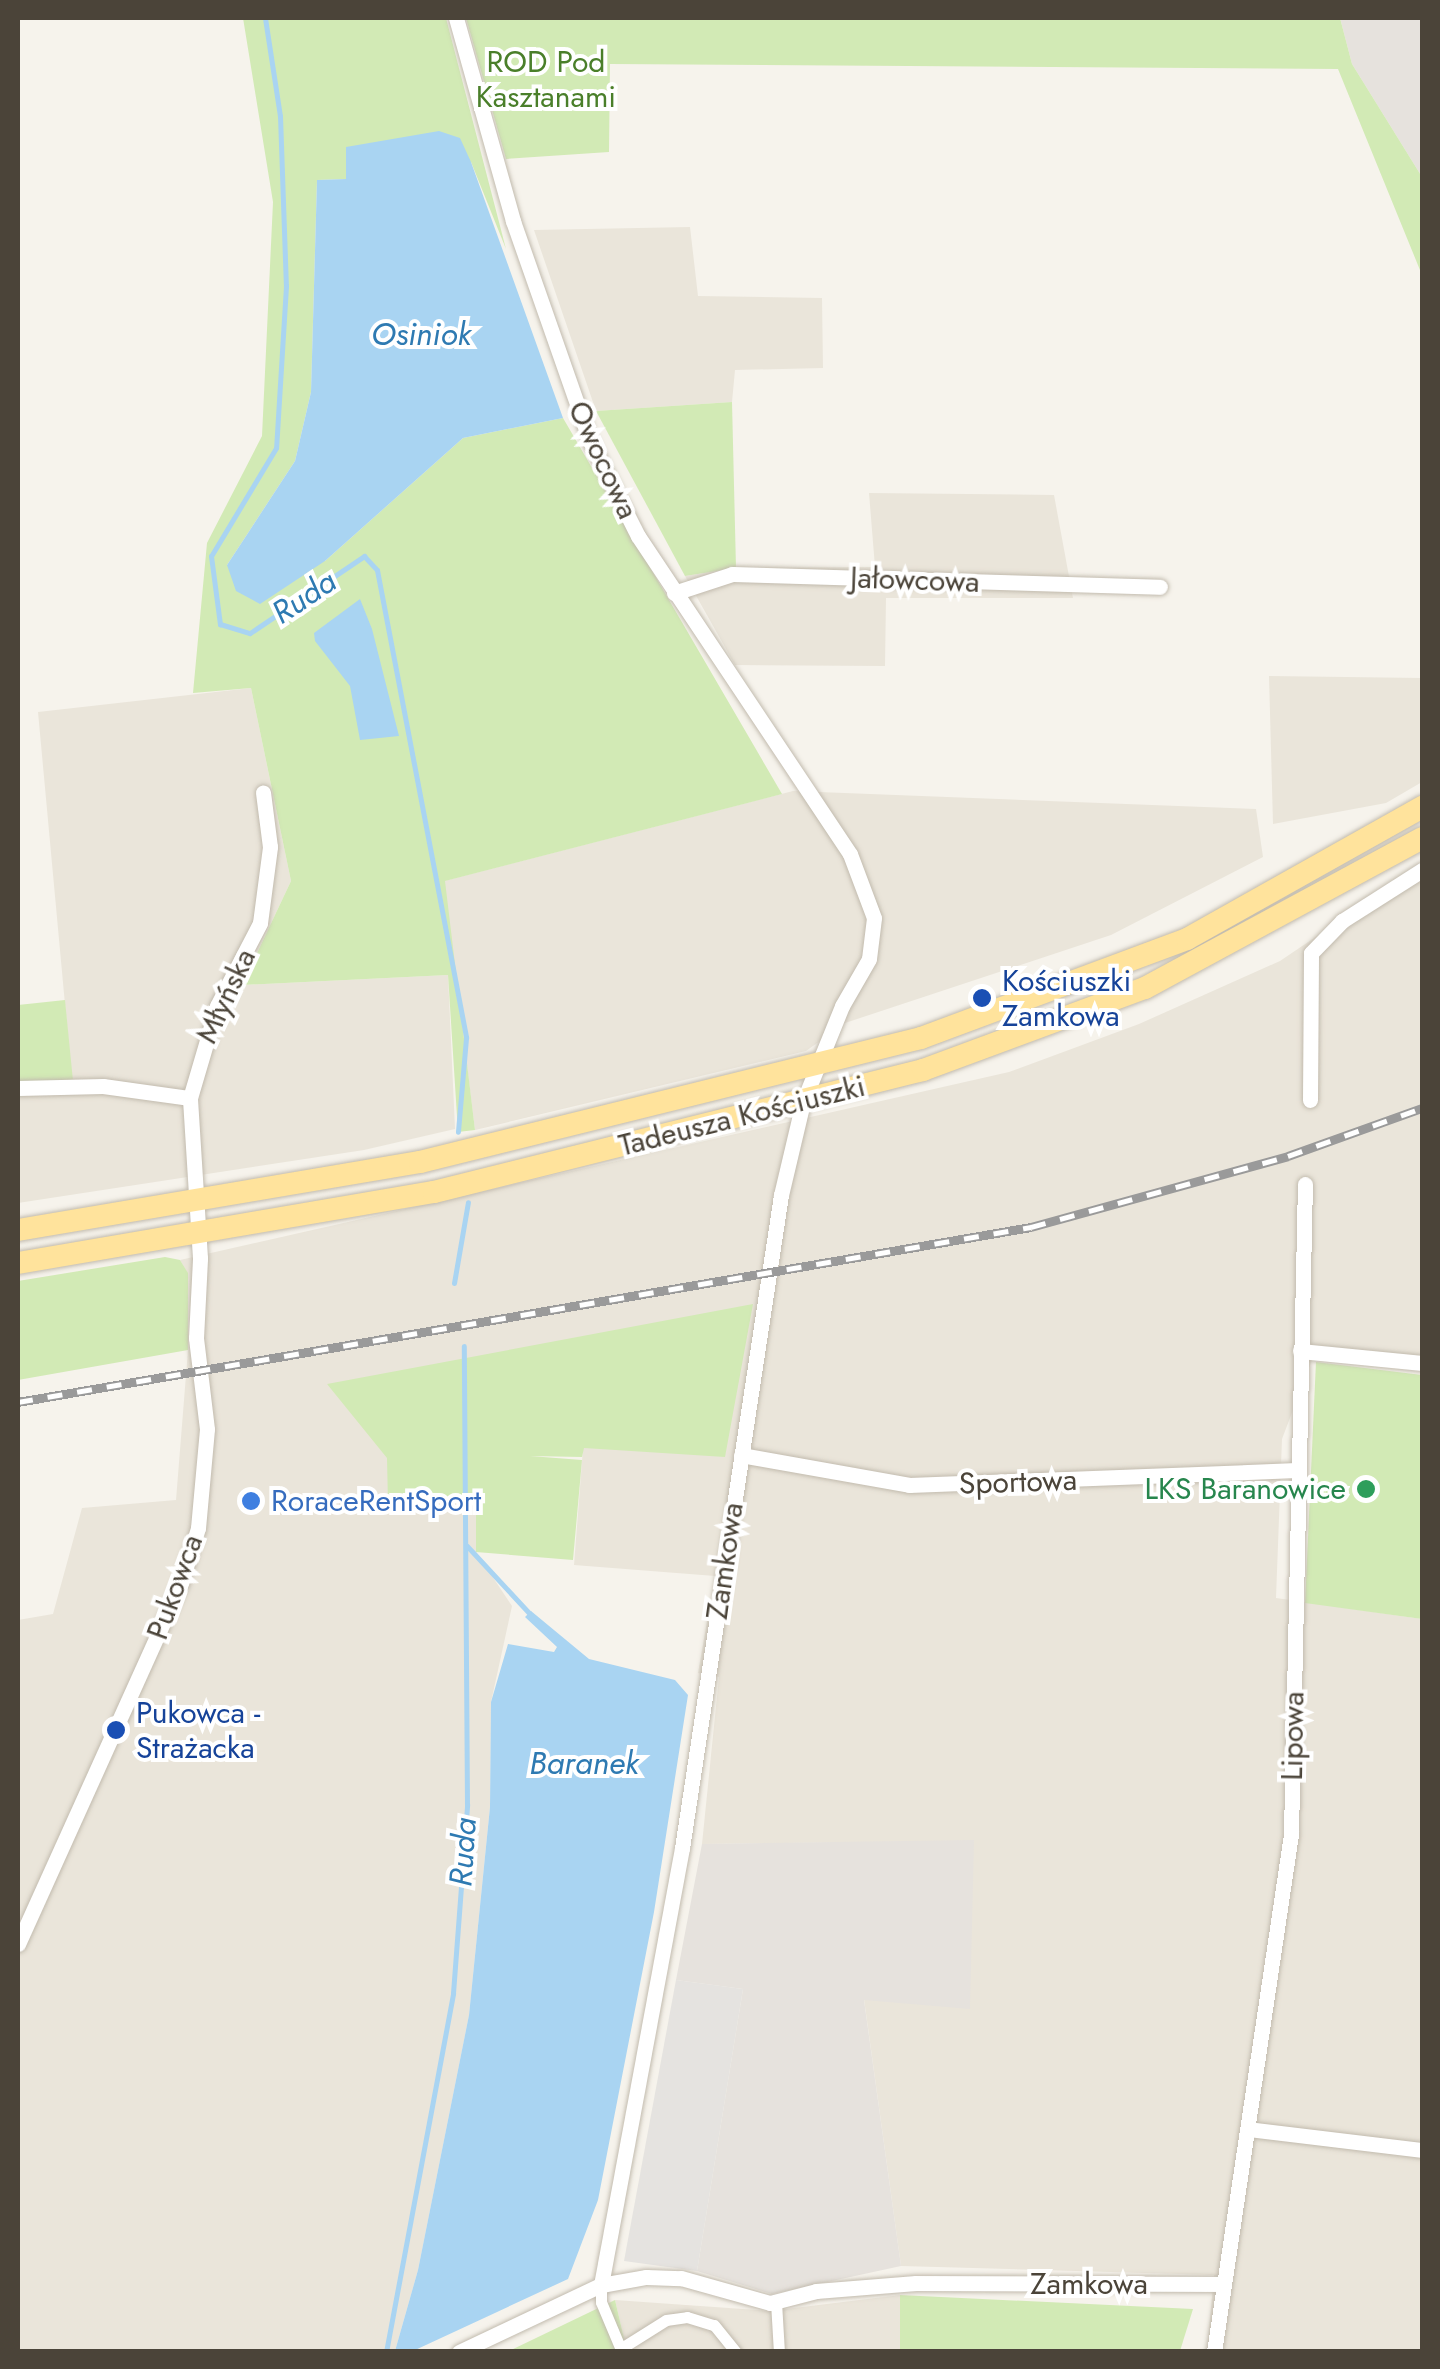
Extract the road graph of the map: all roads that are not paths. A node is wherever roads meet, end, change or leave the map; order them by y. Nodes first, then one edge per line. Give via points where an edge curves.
1 (456, 18) edge
2 (1160, 587) dead end
3 (674, 593) junction
4 (262, 792) dead end
5 (1422, 807) edge
6 (1422, 838) edge
7 (850, 854) joint
8 (1422, 870) edge
9 (819, 1064) junction
10 (18, 1088) edge
11 (190, 1098) junction
12 (1310, 1100) dead end
13 (804, 1102) junction
14 (1306, 1184) dead end
15 (194, 1202) junction
16 (18, 1230) edge
17 (198, 1234) junction
18 (18, 1263) edge
19 (1300, 1351) junction
20 (1422, 1363) edge
21 (741, 1455) junction
22 (1298, 1470) junction
23 (22, 1927) edge
24 (18, 1944) edge
25 (1248, 2128) junction
26 (1422, 2150) edge
27 (601, 2284) junction
28 (1224, 2284) junction
29 (776, 2302) junction
30 (621, 2350) edge
31 (459, 2352) edge
32 (736, 2352) edge
33 (779, 2352) edge
34 (1214, 2352) edge

1 - 3 street, Owocowa via 513,221 583,424
2 - 3 street, Jałowcowa via 732,574
3 - 7 street, Owocowa
4 - 11 street, Młyńska via 270,847 260,923 217,1006
5 - 9 main road, Tadeusza Kościuszki via 1186,939 985,1017
6 - 13 main road, Tadeusza Kościuszki via 1224,950 1109,1003 941,1064
7 - 9 street, Zamkowa via 870,898 875,938
8 - 12 street via 1330,930 1311,952
9 - 13 street, Zamkowa
9 - 15 main road, Tadeusza Kościuszki via 420,1162
10 - 11 street via 103,1086
11 - 15 street, Młyńska
13 - 17 main road, Tadeusza Kościuszki via 434,1192
13 - 21 street, Zamkowa via 781,1194
14 - 19 street, Lipowa
15 - 16 main road, Tadeusza Kościuszki
15 - 17 street, Pukowca
17 - 18 main road, Tadeusza Kościuszki
17 - 23 street, Pukowca via 196,1338 206,1429 198,1528 180,1583
19 - 20 street
19 - 22 street, Lipowa
21 - 22 street, Sportowa via 910,1485
21 - 27 street, Zamkowa via 682,1848
22 - 25 street, Lipowa via 1291,1834
23 - 24 street, Pukowca
25 - 26 street
25 - 28 street, Lipowa
27 - 29 street, Zamkowa via 681,2278
27 - 30 street via 601,2302
27 - 31 street, Zamkowa
28 - 29 street, Zamkowa via 916,2283 816,2291
28 - 34 street, Lipowa
29 - 33 street
30 - 32 street via 666,2320 687,2318 714,2325

